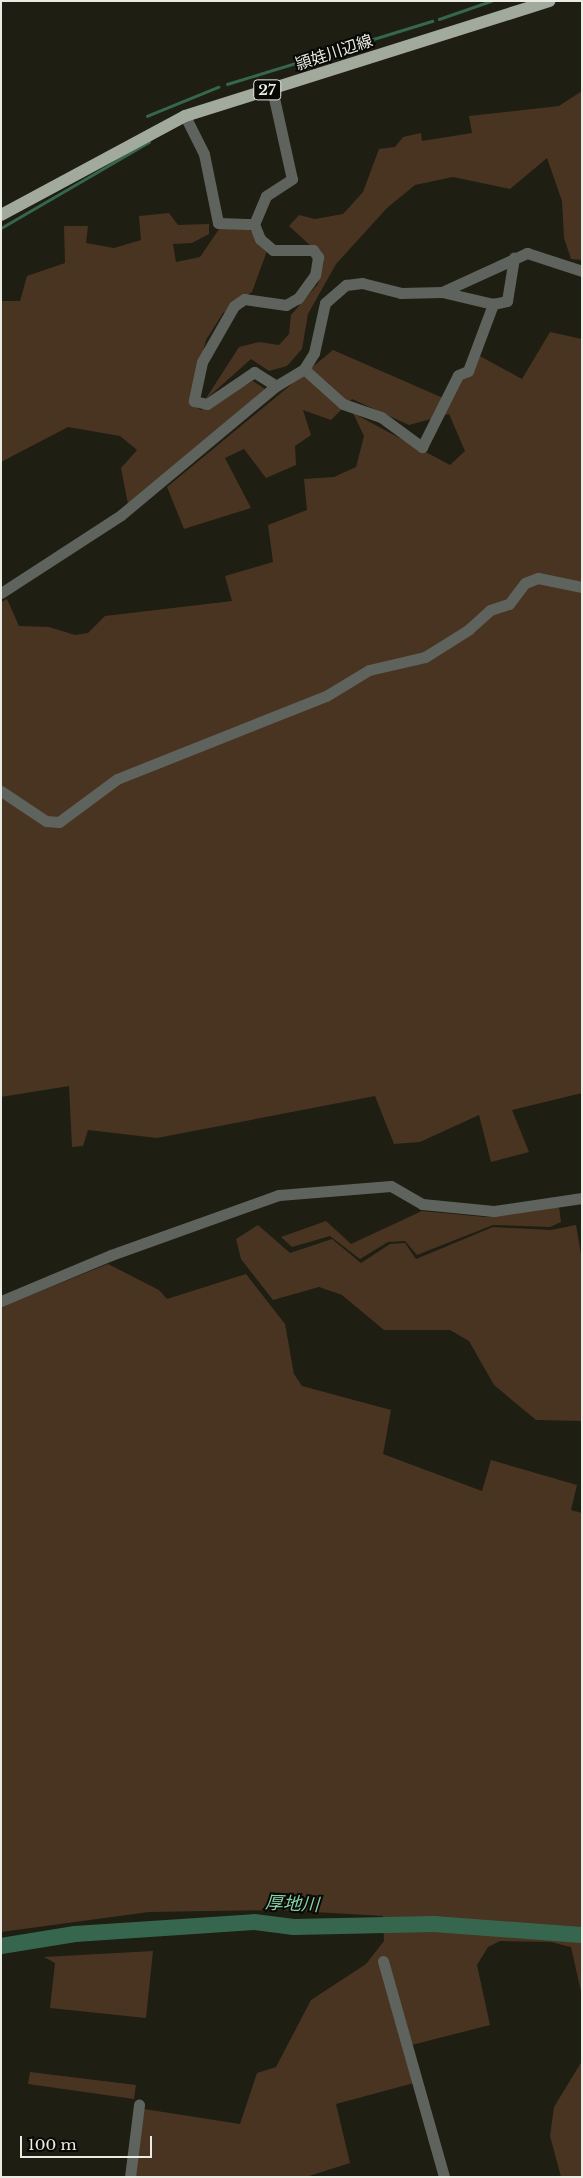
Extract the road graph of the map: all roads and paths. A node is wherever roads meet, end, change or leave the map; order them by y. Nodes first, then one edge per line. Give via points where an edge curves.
1 (543, 2) edge
2 (272, 89) junction
3 (184, 116) junction
4 (1, 215) edge
5 (254, 224) junction
6 (514, 258) junction
7 (582, 271) edge
8 (442, 292) junction
9 (493, 304) junction
10 (304, 370) junction
11 (276, 386) junction
12 (582, 587) edge
13 (1, 593) edge
14 (1, 791) edge
15 (582, 1198) edge
16 (1, 1301) edge
17 (383, 1961) dead end
18 (139, 2105) dead end
19 (130, 2177) edge
20 (444, 2177) edge

1 - 2 main road, 頴娃川辺線 / 27
2 - 3 main road, 頴娃川辺線 / 27
2 - 5 street via 292,179 266,196
3 - 4 main road, 頴娃川辺線 / 27
3 - 5 street via 204,154 218,223
5 - 11 street via 260,239 273,250 313,250 318,257 315,275 298,298 286,304 244,300 234,306 202,362 194,401 207,404 254,372
6 - 7 street via 527,253
6 - 8 street
6 - 9 street via 508,301
8 - 9 street
8 - 10 street via 400,293 362,283 340,288 325,303 314,353
9 - 10 street via 468,370 458,375 422,447 381,417 343,404
10 - 11 street
11 - 13 street via 121,515
12 - 14 street via 538,578 525,583 509,604 490,610 473,627 425,657 369,670 326,696 117,779 59,822 46,821
15 - 16 street via 494,1211 422,1204 391,1186 279,1195 111,1255
17 - 20 street
18 - 19 street

